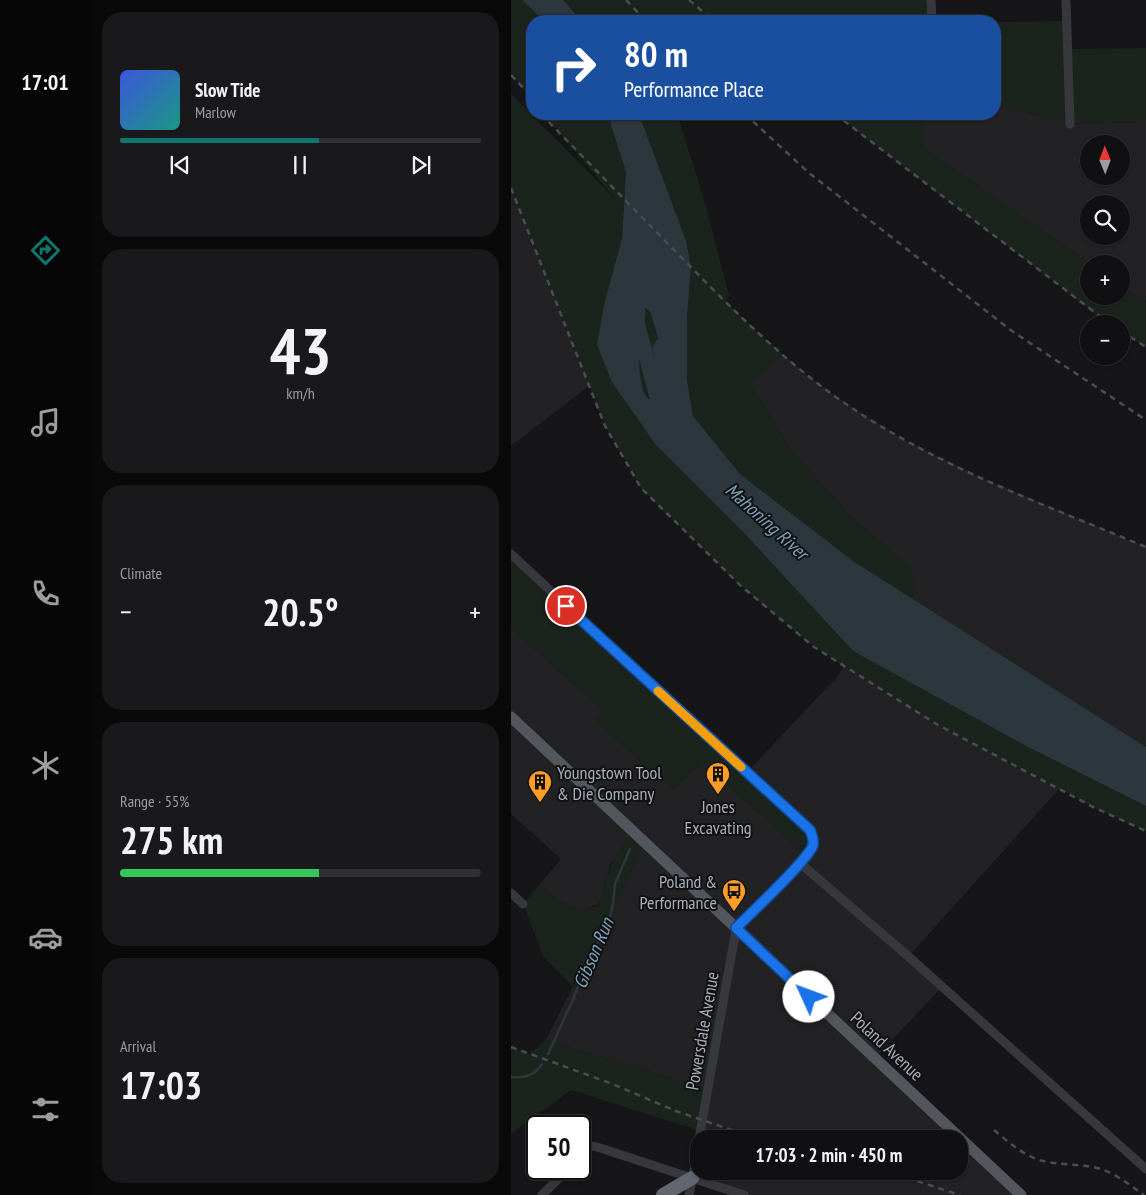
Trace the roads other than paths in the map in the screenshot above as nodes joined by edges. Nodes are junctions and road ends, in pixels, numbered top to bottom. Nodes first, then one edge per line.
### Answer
1 (931, 0) edge
2 (1066, 0) edge
3 (932, 15) edge
4 (1070, 124) dead end
5 (511, 554) edge
6 (511, 717) edge
7 (800, 863) junction
8 (511, 893) edge
9 (523, 904) dead end
10 (736, 928) junction
11 (701, 1130) edge
12 (591, 1147) edge
13 (1146, 1169) edge
14 (690, 1177) edge
15 (690, 1179) edge
16 (557, 1180) edge
17 (692, 1180) edge
18 (698, 1180) edge
19 (541, 1195) edge
20 (663, 1195) edge
21 (689, 1195) edge
22 (744, 1195) edge
23 (1021, 1195) edge

1 - 3 street
2 - 4 street
5 - 7 street
6 - 10 main road, Poland Avenue
7 - 10 street
7 - 13 street
8 - 9 street
10 - 11 street, Powersdale Avenue
10 - 23 main road, Poland Avenue
12 - 14 street
15 - 20 highway
16 - 19 street
17 - 21 street
18 - 22 street

